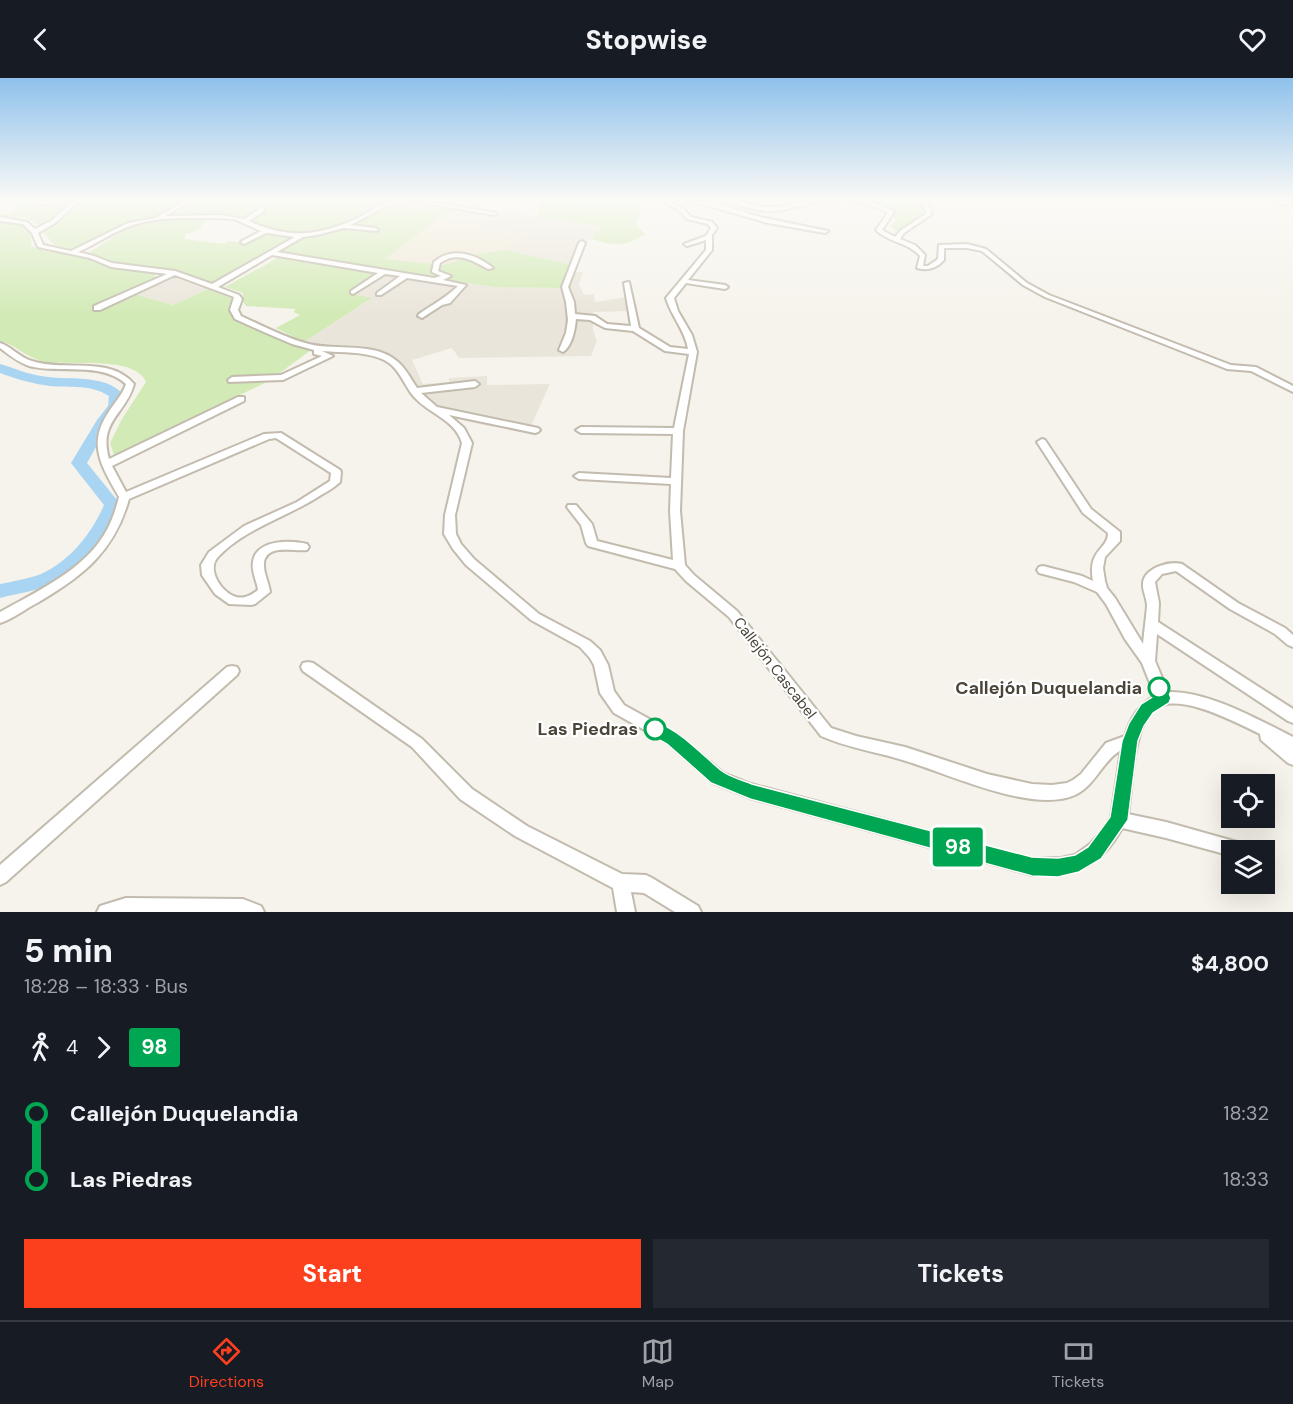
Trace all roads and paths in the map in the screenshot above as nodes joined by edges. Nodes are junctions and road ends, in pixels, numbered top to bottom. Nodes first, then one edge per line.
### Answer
1 (38, 240) edge
2 (98, 240) edge
3 (248, 240) edge
4 (294, 240) edge
5 (699, 240) edge
6 (708, 240) edge
7 (899, 240) edge
8 (244, 242) dead end
9 (582, 243) dead end
10 (687, 244) dead end
11 (72, 252) junction
12 (272, 253) junction
13 (490, 268) dead end
14 (175, 273) junction
15 (383, 273) junction
16 (405, 276) junction
17 (431, 280) junction
18 (684, 281) junction
19 (627, 283) dead end
20 (725, 287) dead end
21 (212, 288) junction
22 (353, 292) dead end
23 (378, 294) dead end
24 (97, 308) dead end
25 (422, 316) dead end
26 (572, 316) junction
27 (635, 329) junction
28 (0, 345) edge
29 (308, 346) junction
30 (563, 350) dead end
31 (693, 352) junction
32 (232, 380) dead end
33 (475, 384) dead end
34 (1293, 389) edge
35 (414, 391) junction
36 (241, 399) dead end
37 (432, 408) junction
38 (535, 430) dead end
39 (581, 430) dead end
40 (678, 431) junction
41 (1042, 442) dead end
42 (106, 464) junction
43 (579, 476) dead end
44 (675, 481) junction
45 (124, 497) junction
46 (572, 507) dead end
47 (303, 547) dead end
48 (679, 566) junction
49 (1043, 570) dead end
50 (1101, 589) junction
51 (0, 618) edge
52 (1152, 624) junction
53 (1293, 642) edge
54 (1148, 661) junction
55 (308, 667) dead end
56 (231, 671) dead end
57 (1163, 698) junction
58 (1293, 717) edge
59 (1249, 723) junction
60 (1130, 741) junction
61 (1293, 744) edge
62 (1293, 758) edge
63 (1119, 820) junction
64 (1221, 845) edge
65 (0, 876) edge
66 (621, 884) junction
67 (247, 911) edge
68 (106, 912) edge
69 (626, 912) edge
70 (692, 912) edge

1 - 11 street
2 - 11 street
3 - 8 street
4 - 12 street
5 - 10 street
6 - 18 street
7 - 34 street
9 - 26 street
11 - 14 street
12 - 15 street
12 - 21 street
13 - 17 street
14 - 21 street
14 - 24 street
15 - 16 street
15 - 22 street
16 - 17 street
16 - 23 street
17 - 25 street
18 - 20 street
18 - 31 street
19 - 27 street
21 - 29 street
26 - 27 street
26 - 30 street
27 - 31 street
28 - 42 street
29 - 32 street
29 - 35 street
31 - 40 street
33 - 35 street
35 - 37 street
36 - 42 street
37 - 38 street
37 - 63 street
39 - 40 street
40 - 44 street
41 - 50 street
42 - 45 street
43 - 44 street
44 - 48 street
45 - 47 street
45 - 51 street
46 - 48 street
48 - 60 street, Callejón Cascabel
49 - 50 street
50 - 54 street
52 - 53 street
52 - 54 street
52 - 58 street
54 - 57 street
55 - 66 street
56 - 65 street
57 - 59 street
57 - 60 street
59 - 61 street
59 - 62 street
60 - 63 street
63 - 64 street
66 - 69 street
66 - 70 street
67 - 68 street

